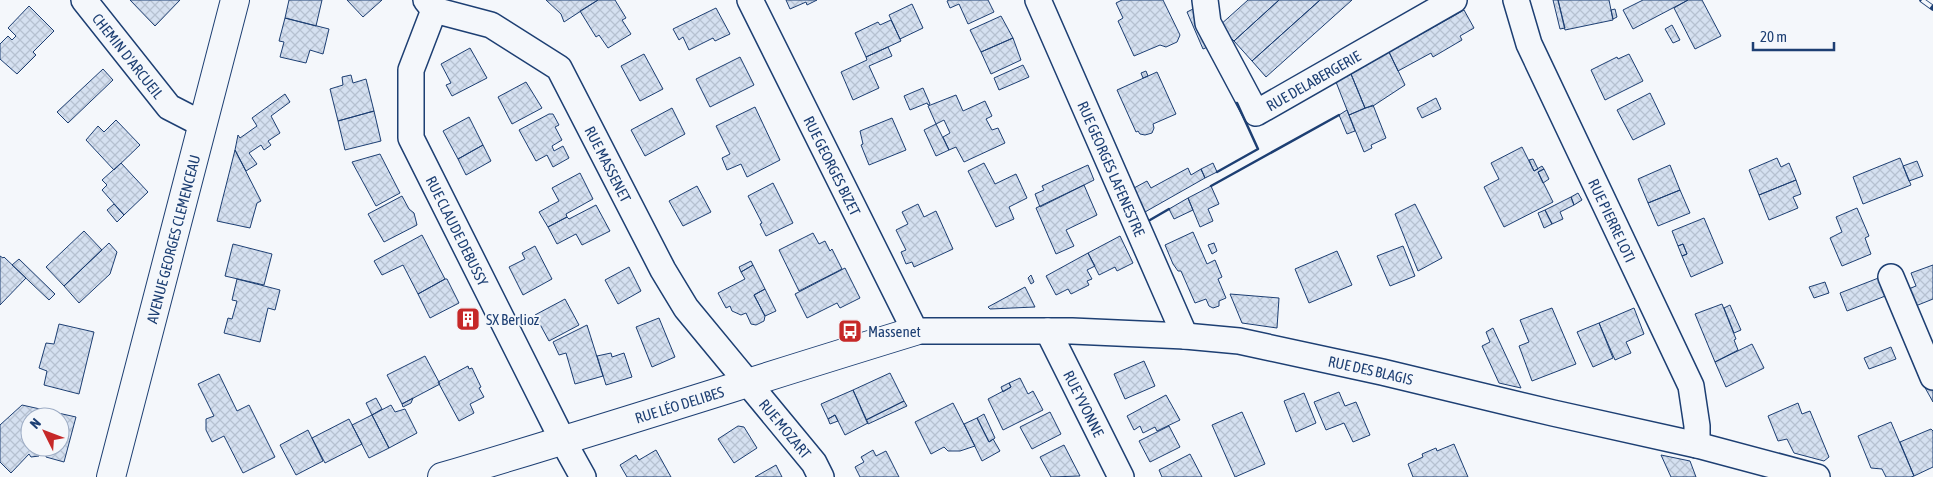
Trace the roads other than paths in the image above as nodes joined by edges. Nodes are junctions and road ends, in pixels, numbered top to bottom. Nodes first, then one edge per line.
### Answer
1 (84, 0) edge
2 (235, 0) edge
3 (750, 0) edge
4 (1038, 0) edge
5 (1205, 0) edge
6 (1454, 0) edge
7 (1516, 0) edge
8 (430, 5) edge
9 (202, 124) junction
10 (1891, 277) dead end
11 (915, 331) junction
12 (1048, 331) junction
13 (1185, 336) junction
14 (1933, 377) edge
15 (748, 382) junction
16 (563, 442) junction
17 (1697, 444) junction
18 (112, 477) edge
19 (442, 477) edge
20 (582, 477) edge
21 (821, 477) edge
22 (1121, 477) edge
23 (1817, 477) edge

1 - 9 street, CHEMIN D'ARCUEIL
2 - 9 street, AVENUE GEORGES CLEMENCEAU
3 - 11 street, RUE GEORGES BIZET
4 - 13 street, RUE GEORGES LAFENESTRE
5 - 6 street, RUE DELABERGERIE
7 - 17 street, RUE PIERRE LOTI
8 - 15 street, RUE MASSENET
8 - 16 street, RUE CLAUDE DEBUSSY
9 - 18 street, AVENUE GEORGES CLEMENCEAU
10 - 14 street
11 - 12 street, RUE DES BLAGIS
11 - 15 street, RUE LÉO DELIBES
12 - 13 street, RUE DES BLAGIS
12 - 22 street, RUE YVONNE
13 - 17 street, RUE DES BLAGIS
15 - 16 street, RUE LÉO DELIBES
15 - 21 street, RUE MOZART
16 - 19 street, RUE LÉO DELIBES
16 - 20 street, RUE CLAUDE DEBUSSY
17 - 23 street, RUE DES BLAGIS

